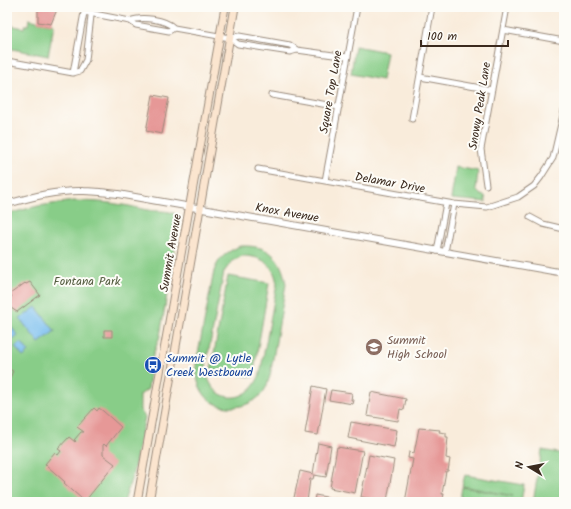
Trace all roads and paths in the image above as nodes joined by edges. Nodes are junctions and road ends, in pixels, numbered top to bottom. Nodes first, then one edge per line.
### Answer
1 (92, 7) edge
2 (225, 7) edge
3 (235, 7) edge
4 (357, 7) edge
5 (432, 7) edge
6 (507, 7) edge
7 (84, 10) edge
8 (91, 13) junction
9 (503, 30) junction
10 (220, 36) junction
11 (230, 38) junction
12 (564, 40) edge
13 (273, 42) junction
14 (272, 49) junction
15 (297, 50) junction
16 (348, 57) junction
17 (7, 61) edge
18 (73, 73) junction
19 (420, 77) junction
20 (492, 90) junction
21 (272, 95) dead end
22 (339, 106) junction
23 (564, 111) edge
24 (412, 119) dead end
25 (258, 169) dead end
26 (325, 181) junction
27 (486, 185) dead end
28 (446, 203) junction
29 (7, 204) edge
30 (454, 204) junction
31 (190, 207) junction
32 (200, 209) junction
33 (530, 217) dead end
34 (564, 229) edge
35 (437, 251) junction
36 (445, 252) junction
37 (564, 273) edge
38 (137, 502) edge
39 (149, 502) edge

1 - 8 street
2 - 10 main road, Summit Avenue
3 - 11 main road, Summit Avenue
4 - 16 street, Square Top Lane
5 - 19 street
6 - 9 street, Snowy Peak Lane
7 - 8 street
7 - 18 street
8 - 10 street
8 - 18 street
9 - 12 street
9 - 20 street, Snowy Peak Lane
10 - 11 street
10 - 31 main road, Summit Avenue
11 - 13 street
11 - 14 street
11 - 32 main road, Summit Avenue
13 - 14 street
13 - 15 street
14 - 15 street
15 - 16 street
16 - 22 street, Square Top Lane
17 - 18 street
19 - 20 street
19 - 24 street
20 - 27 street, Snowy Peak Lane
21 - 22 street
22 - 26 street, Square Top Lane
23 - 30 street, Delamar Drive
25 - 26 street, Delamar Drive
26 - 28 street, Delamar Drive
28 - 30 street, Delamar Drive
28 - 35 street
29 - 31 street, Knox Avenue
30 - 36 street
31 - 32 street, Knox Avenue
31 - 38 main road, Summit Avenue
32 - 35 street, Knox Avenue
32 - 39 main road, Summit Avenue
33 - 34 street
35 - 36 street, Knox Avenue
36 - 37 street, Knox Avenue

